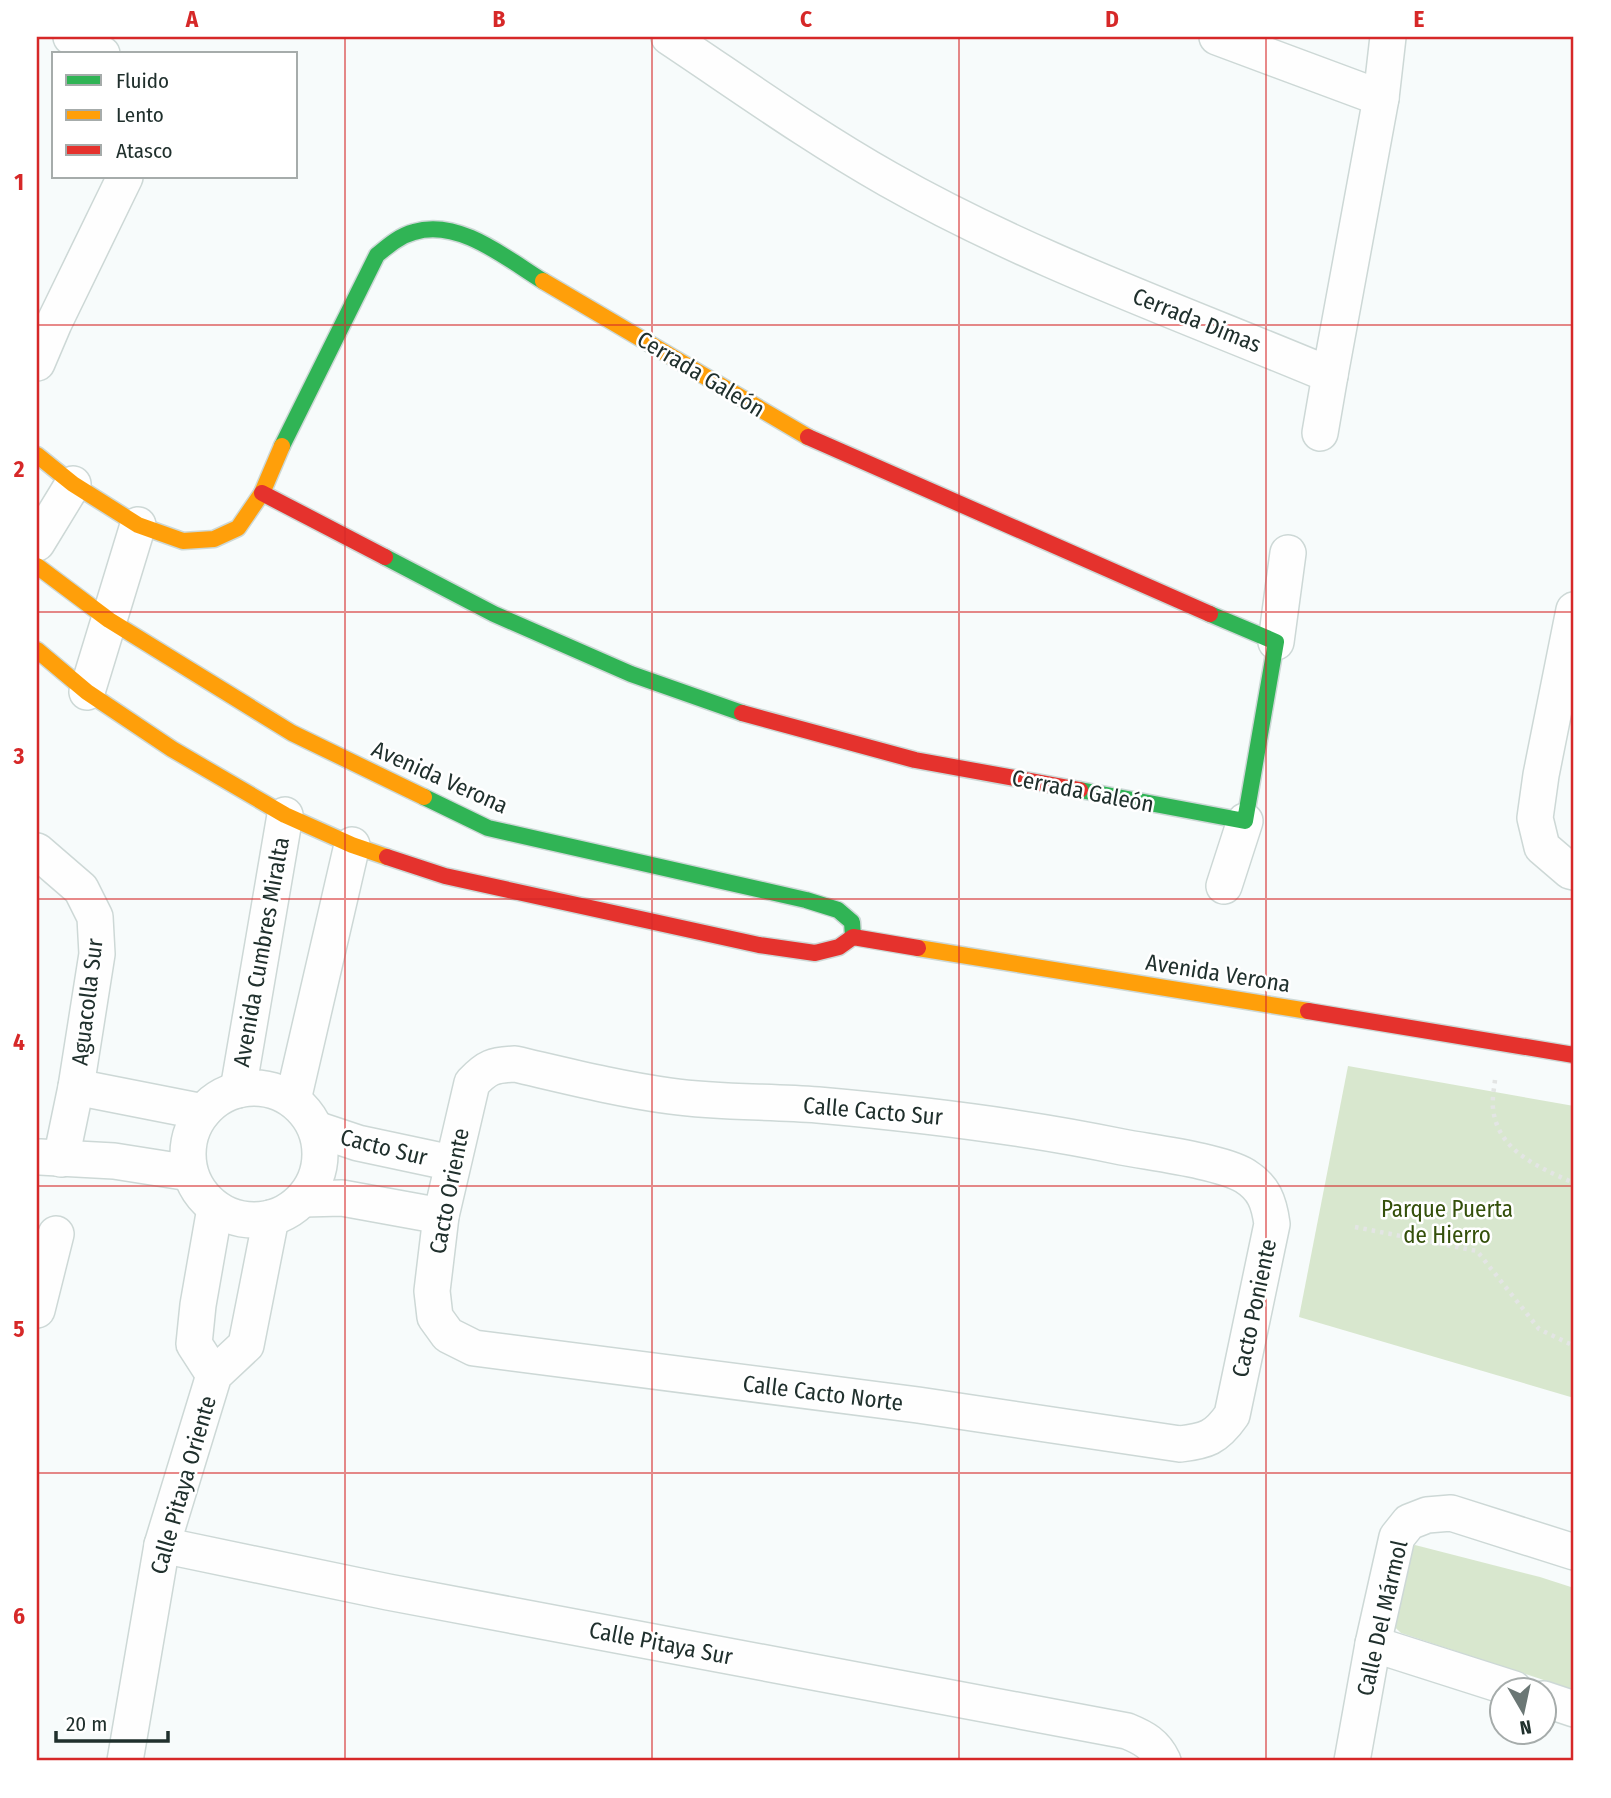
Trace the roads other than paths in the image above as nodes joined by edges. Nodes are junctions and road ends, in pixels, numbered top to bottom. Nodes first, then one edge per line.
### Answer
1 (71, 37) edge
2 (669, 37) edge
3 (1217, 37) edge
4 (1388, 37) edge
5 (98, 52) edge
6 (1381, 98) junction
7 (124, 178) edge
8 (45, 318) edge
9 (37, 363) edge
10 (1330, 374) junction
11 (1320, 433) dead end
12 (37, 455) edge
13 (74, 484) junction
14 (262, 493) junction
15 (138, 525) junction
16 (37, 544) edge
17 (1288, 553) dead end
18 (37, 566) edge
19 (1574, 610) edge
20 (109, 620) junction
21 (1276, 642) junction
22 (37, 650) edge
23 (86, 692) junction
24 (285, 815) junction
25 (1245, 821) junction
26 (352, 845) junction
27 (37, 851) edge
28 (1574, 872) edge
29 (1224, 886) dead end
30 (853, 937) junction
31 (1574, 1055) edge
32 (483, 1070) joint
33 (76, 1087) junction
34 (238, 1090) junction
35 (293, 1100) junction
36 (203, 1112) junction
37 (316, 1129) junction
38 (49, 1158) edge
39 (452, 1163) junction
40 (190, 1173) junction
41 (1258, 1185) joint
42 (304, 1199) junction
43 (215, 1208) junction
44 (441, 1216) junction
45 (271, 1218) junction
46 (56, 1234) dead end
47 (37, 1310) edge
48 (435, 1317) joint
49 (214, 1375) junction
50 (1220, 1431) joint
51 (162, 1545) junction
52 (1574, 1552) edge
53 (1373, 1644) junction
54 (1488, 1681) edge
55 (1160, 1754) edge
56 (125, 1761) edge
57 (1352, 1761) edge

1 - 5 street
2 - 10 street, Cerrada Dimas
3 - 6 street
4 - 6 street
6 - 10 street
7 - 8 street
8 - 9 street
10 - 11 street
12 - 13 street, Cerrada Galeón
13 - 15 street, Cerrada Galeón
13 - 16 street
14 - 15 street, Cerrada Galeón
14 - 21 street, Cerrada Galeón
14 - 25 street, Cerrada Galeón
15 - 20 street
17 - 21 street
18 - 20 street, Avenida Verona
19 - 28 street
20 - 23 street
20 - 30 street, Avenida Verona
21 - 25 street
22 - 23 street
23 - 24 street
24 - 26 street
24 - 34 street, Avenida Cumbres Miralta
25 - 29 street
26 - 30 street
26 - 35 street
27 - 33 street, Aguacolla Sur
30 - 31 street, Avenida Verona
32 - 39 street, Cacto Oriente
32 - 41 street, Calle Cacto Sur
33 - 36 street, Aguacolla Sur
33 - 38 street, Aguacolla Sur
34 - 35 street
34 - 36 street
35 - 37 street
36 - 40 street
37 - 39 street, Cacto Sur
37 - 42 street
38 - 40 street
39 - 44 street, Cacto Oriente
40 - 43 street
41 - 50 street, Cacto Poniente
42 - 44 street
42 - 45 street
43 - 45 street
43 - 49 street, Calle Pitaya Oriente
44 - 48 street, Cacto Oriente
45 - 49 street, Calle Pitaya Oriente
46 - 47 street
48 - 50 street, Calle Cacto Norte
49 - 51 street, Calle Pitaya Oriente
51 - 55 street, Calle Pitaya Sur
51 - 56 street, Calle Pitaya Oriente
52 - 53 street, Calle Del Mármol
53 - 54 street
53 - 57 street, Calle Del Mármol

